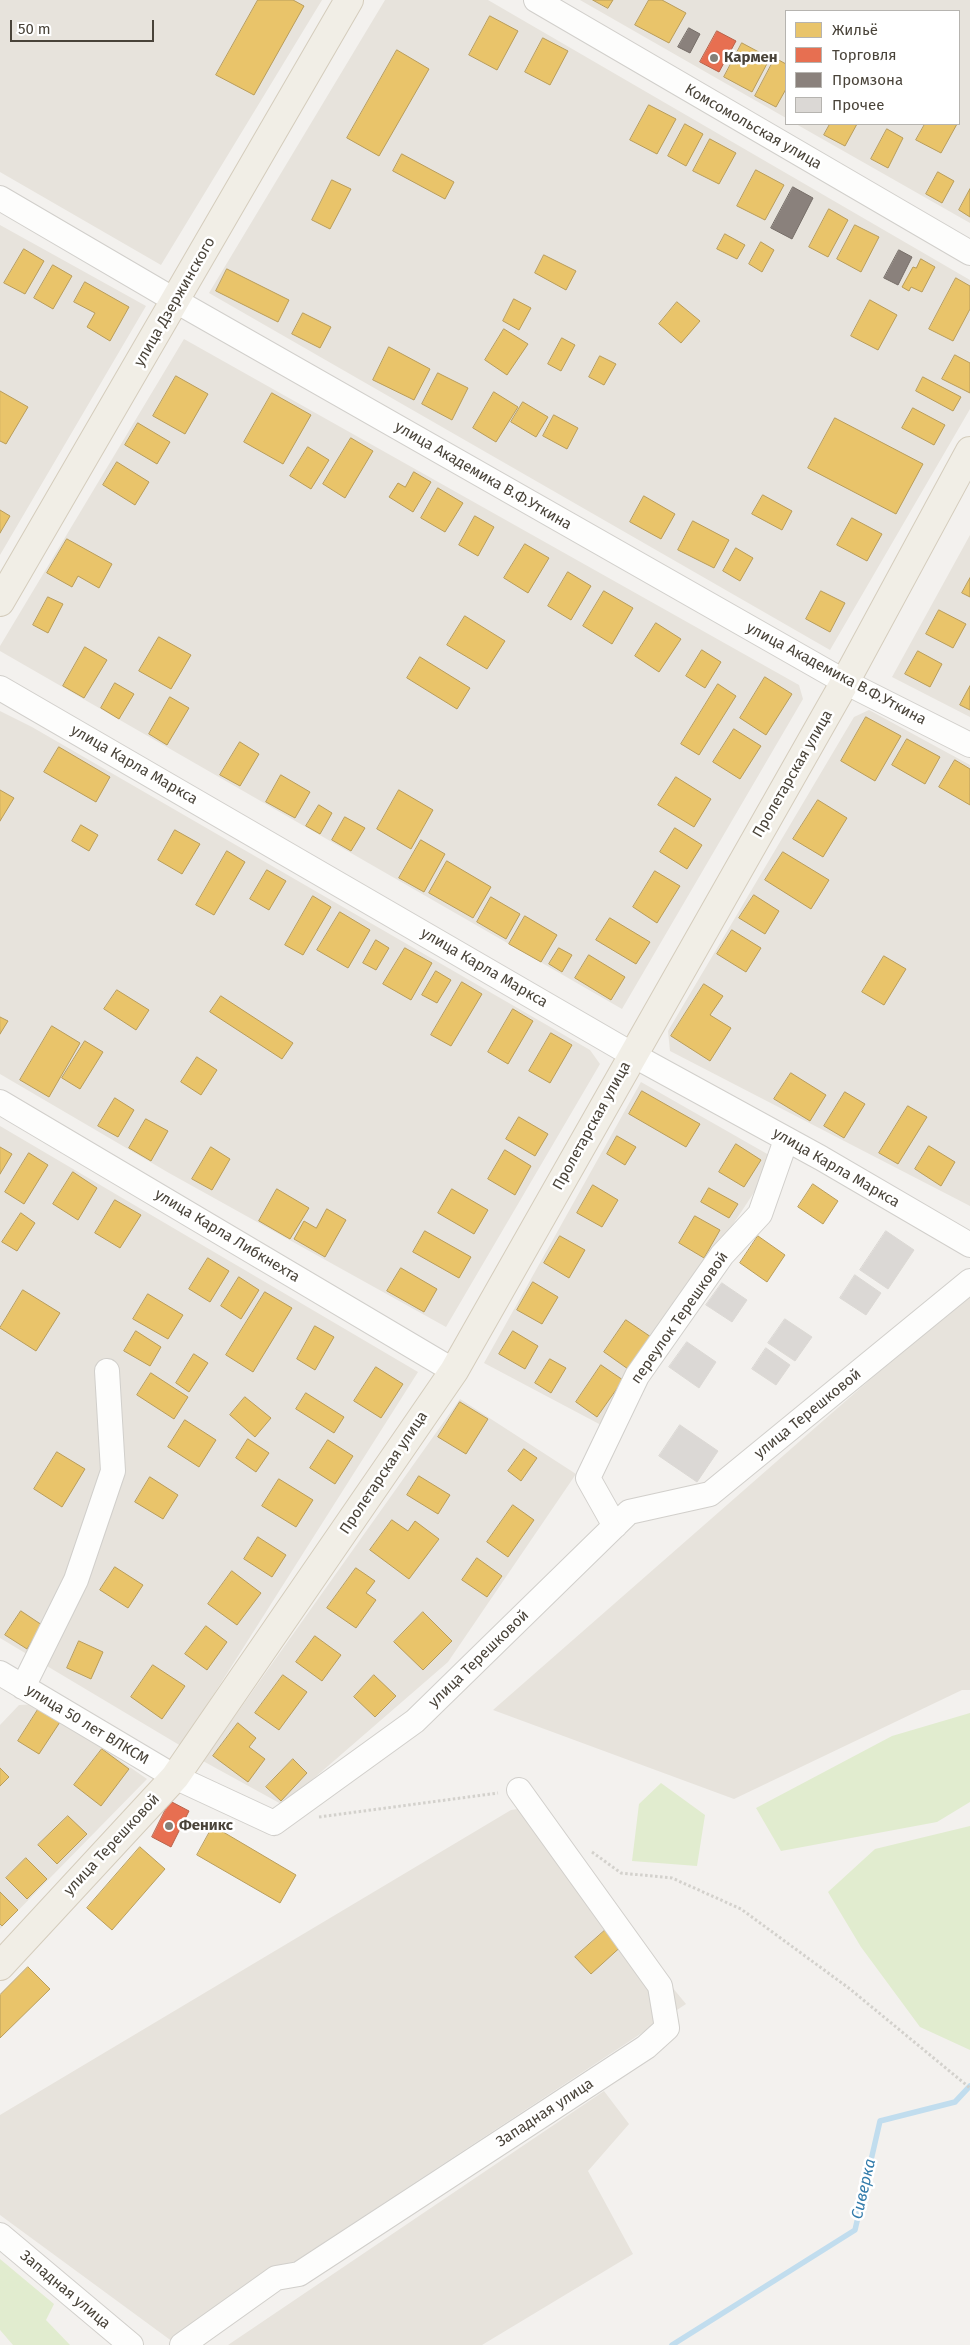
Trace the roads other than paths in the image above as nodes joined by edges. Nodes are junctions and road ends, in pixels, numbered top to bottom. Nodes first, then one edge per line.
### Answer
1 (349, 0) edge
2 (536, 0) edge
3 (0, 198) edge
4 (970, 253) edge
5 (176, 301) junction
6 (970, 450) edge
7 (0, 602) edge
8 (845, 682) junction
9 (0, 688) edge
10 (970, 745) edge
11 (633, 1055) junction
12 (0, 1102) edge
13 (786, 1140) junction
14 (970, 1245) edge
15 (970, 1281) edge
16 (108, 1371) dead end
17 (454, 1371) junction
18 (615, 1526) junction
19 (0, 1673) edge
20 (23, 1687) junction
21 (175, 1777) junction
22 (519, 1790) road end
23 (0, 1966) edge
24 (0, 2235) edge
25 (131, 2345) edge
26 (182, 2345) edge

1 - 5 main road, улица Дзержинского
2 - 4 street, Комсомольская улица
3 - 5 street, улица Академика В.Ф.Уткина
5 - 7 main road, улица Дзержинского
5 - 8 street, улица Академика В.Ф.Уткина
6 - 8 main road, Пролетарская улица
8 - 10 street, улица Академика В.Ф.Уткина
8 - 11 main road, Пролетарская улица
9 - 11 street, улица Карла Маркса
11 - 13 street, улица Карла Маркса
11 - 17 main road, Пролетарская улица
12 - 17 street, улица Карла Либкнехта
13 - 14 street, улица Карла Маркса
13 - 18 street, переулок Терешковой
15 - 18 street, улица Терешковой
16 - 20 street
17 - 21 main road, Пролетарская улица
18 - 21 street, улица Терешковой
19 - 20 street, улица 50 лет ВЛКСМ
20 - 21 street, улица 50 лет ВЛКСМ
21 - 23 main road, улица Терешковой
22 - 26 street, Западная улица
24 - 25 street, Западная улица

